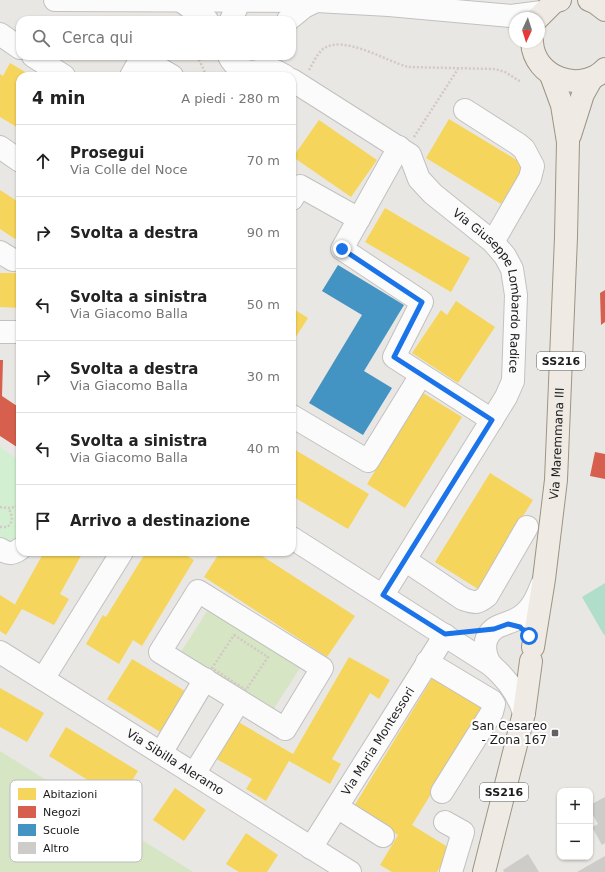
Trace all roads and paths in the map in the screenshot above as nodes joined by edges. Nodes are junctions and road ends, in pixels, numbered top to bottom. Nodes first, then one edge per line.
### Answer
1 (55, 0) edge
2 (180, 0) edge
3 (240, 0) edge
4 (268, 0) edge
5 (560, 0) edge
6 (589, 0) edge
7 (316, 1) edge
8 (605, 10) edge
9 (543, 12) edge
10 (471, 13) junction
11 (202, 16) edge
12 (233, 16) edge
13 (274, 16) edge
14 (293, 16) edge
15 (509, 16) edge
16 (509, 26) edge
17 (0, 34) edge
18 (16, 45) edge
19 (533, 48) edge
20 (39, 60) edge
21 (140, 60) edge
22 (144, 60) edge
23 (199, 60) edge
24 (230, 64) edge
25 (270, 64) edge
26 (458, 68) junction
27 (58, 72) edge
28 (133, 72) edge
29 (165, 72) edge
30 (204, 72) edge
31 (279, 72) edge
32 (599, 73) edge
33 (551, 74) junction
34 (296, 76) edge
35 (521, 82) dead end
36 (296, 83) edge
37 (465, 110) dead end
38 (568, 142) junction
39 (0, 147) edge
40 (402, 150) junction
41 (16, 158) edge
42 (296, 192) edge
43 (359, 219) junction
44 (492, 242) junction
45 (0, 332) edge
46 (16, 332) edge
47 (421, 374) junction
48 (296, 418) edge
49 (492, 420) junction
50 (0, 507) edge
51 (16, 507) edge
52 (9, 508) junction
53 (0, 527) edge
54 (527, 527) dead end
55 (296, 541) edge
56 (0, 549) edge
57 (16, 552) edge
58 (120, 556) edge
59 (405, 560) junction
60 (544, 579) junction
61 (383, 595) junction
62 (498, 627) junction
63 (445, 634) junction
64 (234, 635) joint
65 (0, 652) edge
66 (532, 654) junction
67 (427, 662) junction
68 (494, 667) junction
69 (43, 679) junction
70 (205, 679) junction
71 (239, 701) junction
72 (524, 713) junction
73 (161, 753) junction
74 (194, 774) junction
75 (442, 792) dead end
76 (337, 807) junction
77 (445, 822) dead end
78 (383, 836) dead end
79 (311, 848) junction
80 (350, 872) edge
81 (451, 872) edge
82 (484, 872) edge

1 - 2 street
2 - 3 street
2 - 11 street
3 - 4 street
3 - 12 street
4 - 7 street
4 - 13 street
5 - 9 main road
6 - 8 main road
7 - 10 street
7 - 14 street
10 - 15 street
10 - 16 street
17 - 18 street
19 - 33 main road, Via Maremmana III / SS216
20 - 27 street
21 - 28 street
22 - 29 street
23 - 30 path
24 - 25 street, Via Giuseppe Lombardo Radice
25 - 31 street, Via Giuseppe Lombardo Radice
26 - 34 path
26 - 35 path
26 - 40 path
32 - 33 main road, Via Maremmana III / SS216
32 - 38 main road, Via Maremmana III / SS216
33 - 38 main road, Via Maremmana III / SS216
36 - 40 street, Via Giuseppe Lombardo Radice
37 - 44 street
38 - 60 main road, Via Maremmana III / SS216
39 - 41 street
40 - 43 street
40 - 44 street, Via Giuseppe Lombardo Radice
42 - 43 street
43 - 47 street
44 - 49 street, Via Giuseppe Lombardo Radice
45 - 46 street
47 - 48 street
47 - 49 street
49 - 59 street, Via Giuseppe Lombardo Radice
50 - 52 path
51 - 52 path
52 - 53 path
54 - 59 street
55 - 61 street
56 - 57 street
58 - 69 street
59 - 61 street, Via Giuseppe Lombardo Radice
60 - 62 street
60 - 66 main road, Via Maremmana III / SS216
61 - 63 street
62 - 63 street
62 - 66 street
62 - 68 street
63 - 67 street, Via Maria Montessori
63 - 68 street
64 - 64 path
65 - 69 street, Via Sibilla Aleramo
66 - 68 street
66 - 72 main road, Via Maremmana III / SS216
67 - 75 street
67 - 76 street, Via Maria Montessori
68 - 72 street
69 - 73 street, Via Sibilla Aleramo
70 - 71 street
70 - 71 street
70 - 73 street
71 - 74 street
72 - 82 main road, Via Maremmana III / SS216
73 - 74 street, Via Sibilla Aleramo
74 - 79 street, Via Sibilla Aleramo
76 - 78 street
76 - 79 street, Via Maria Montessori
77 - 81 street
79 - 80 street, Via Sibilla Aleramo

